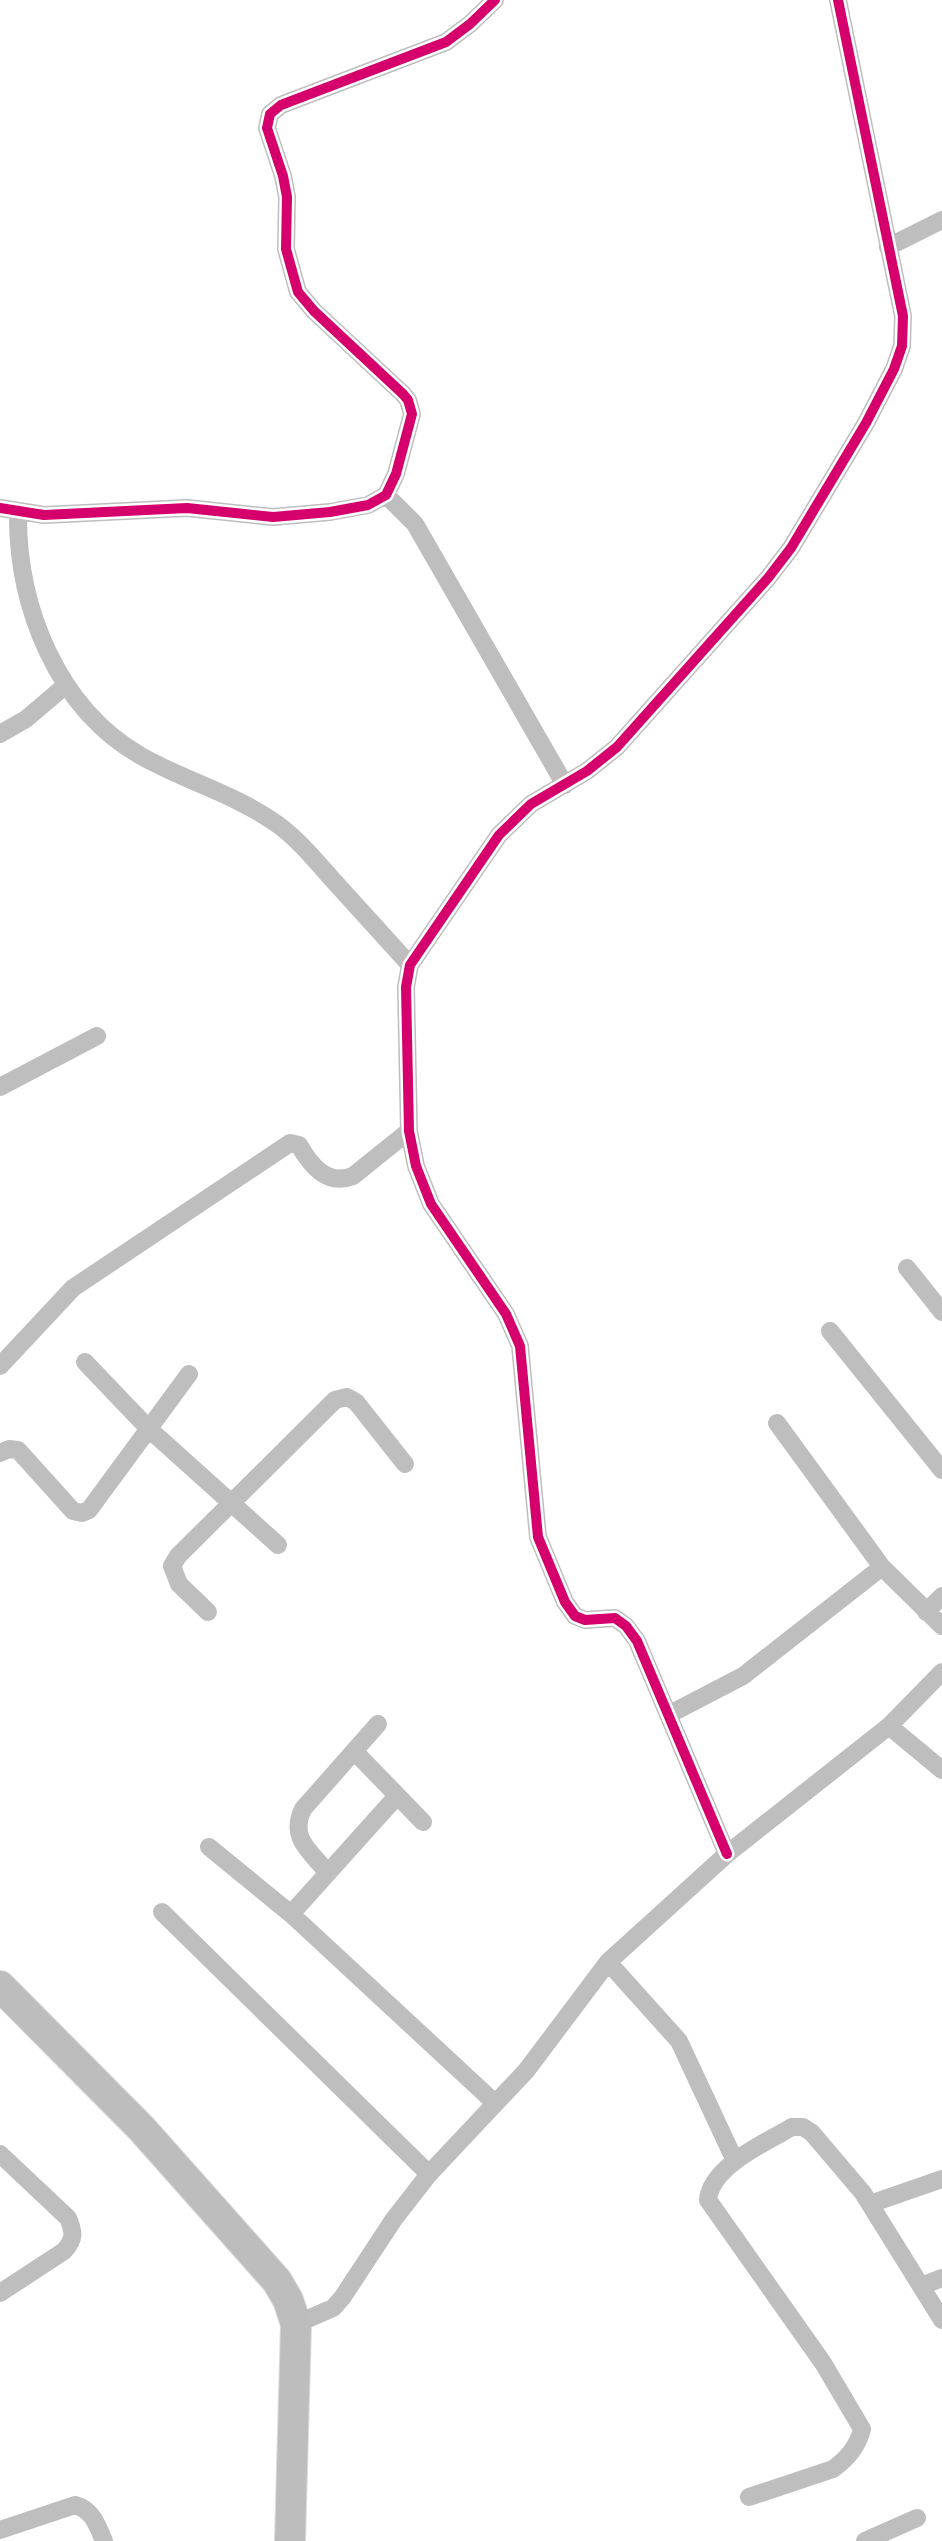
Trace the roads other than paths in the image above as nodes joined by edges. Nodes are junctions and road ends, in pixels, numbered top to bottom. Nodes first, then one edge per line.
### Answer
1 (495, 0) edge
2 (838, 0) edge
3 (942, 220) edge
4 (888, 247) junction
5 (386, 495) junction
6 (9, 511) edge
7 (66, 685) junction
8 (0, 734) edge
9 (565, 785) junction
10 (410, 965) junction
11 (97, 1036) dead end
12 (0, 1087) edge
13 (409, 1131) junction
14 (907, 1268) dead end
15 (942, 1312) edge
16 (830, 1331) dead end
17 (85, 1362) dead end
18 (0, 1366) edge
19 (189, 1374) dead end
20 (777, 1423) dead end
21 (149, 1429) junction
22 (0, 1453) edge
23 (405, 1464) dead end
24 (942, 1470) edge
25 (231, 1501) junction
26 (278, 1545) dead end
27 (882, 1567) junction
28 (942, 1596) edge
29 (208, 1612) dead end
30 (926, 1612) junction
31 (942, 1626) edge
32 (942, 1672) edge
33 (668, 1715) junction
34 (378, 1724) dead end
35 (889, 1726) junction
36 (355, 1752) junction
37 (942, 1770) edge
38 (397, 1796) junction
39 (423, 1822) dead end
40 (209, 1847) dead end
41 (727, 1854) junction
42 (328, 1873) junction
43 (162, 1912) dead end
44 (291, 1914) junction
45 (608, 1962) junction
46 (1, 1989) edge
47 (495, 2103) junction
48 (0, 2154) edge
49 (735, 2161) junction
50 (429, 2174) junction
51 (942, 2179) edge
52 (870, 2204) junction
53 (942, 2278) edge
54 (921, 2286) junction
55 (0, 2293) edge
56 (942, 2320) edge
57 (296, 2324) junction
58 (749, 2497) dead end
59 (917, 2518) dead end
60 (0, 2530) edge
61 (104, 2541) edge
62 (290, 2541) edge
63 (865, 2541) edge

1 - 5 street
2 - 4 street
3 - 4 street
4 - 9 street
5 - 6 street
5 - 9 street
6 - 7 street
7 - 8 street
7 - 10 street
9 - 10 street
10 - 13 street
11 - 12 street
13 - 18 street
13 - 33 street
14 - 15 street
16 - 24 street
17 - 21 street
19 - 21 street
20 - 27 street
21 - 22 street
21 - 25 street
23 - 25 street
25 - 26 street
25 - 29 street
27 - 30 street
27 - 33 street
28 - 30 street
30 - 31 street
32 - 35 street
33 - 41 street
34 - 36 street
35 - 37 street
35 - 41 street
36 - 38 street
36 - 42 street
38 - 39 street
38 - 42 street
40 - 44 street
41 - 45 street
42 - 44 street
43 - 50 street
44 - 47 street
45 - 47 street
45 - 49 street
46 - 57 main road
47 - 50 street
48 - 55 street
49 - 52 street
49 - 58 street
50 - 57 street
51 - 52 street
52 - 54 street
53 - 54 street
54 - 56 street
57 - 62 main road
59 - 63 street
60 - 61 street

